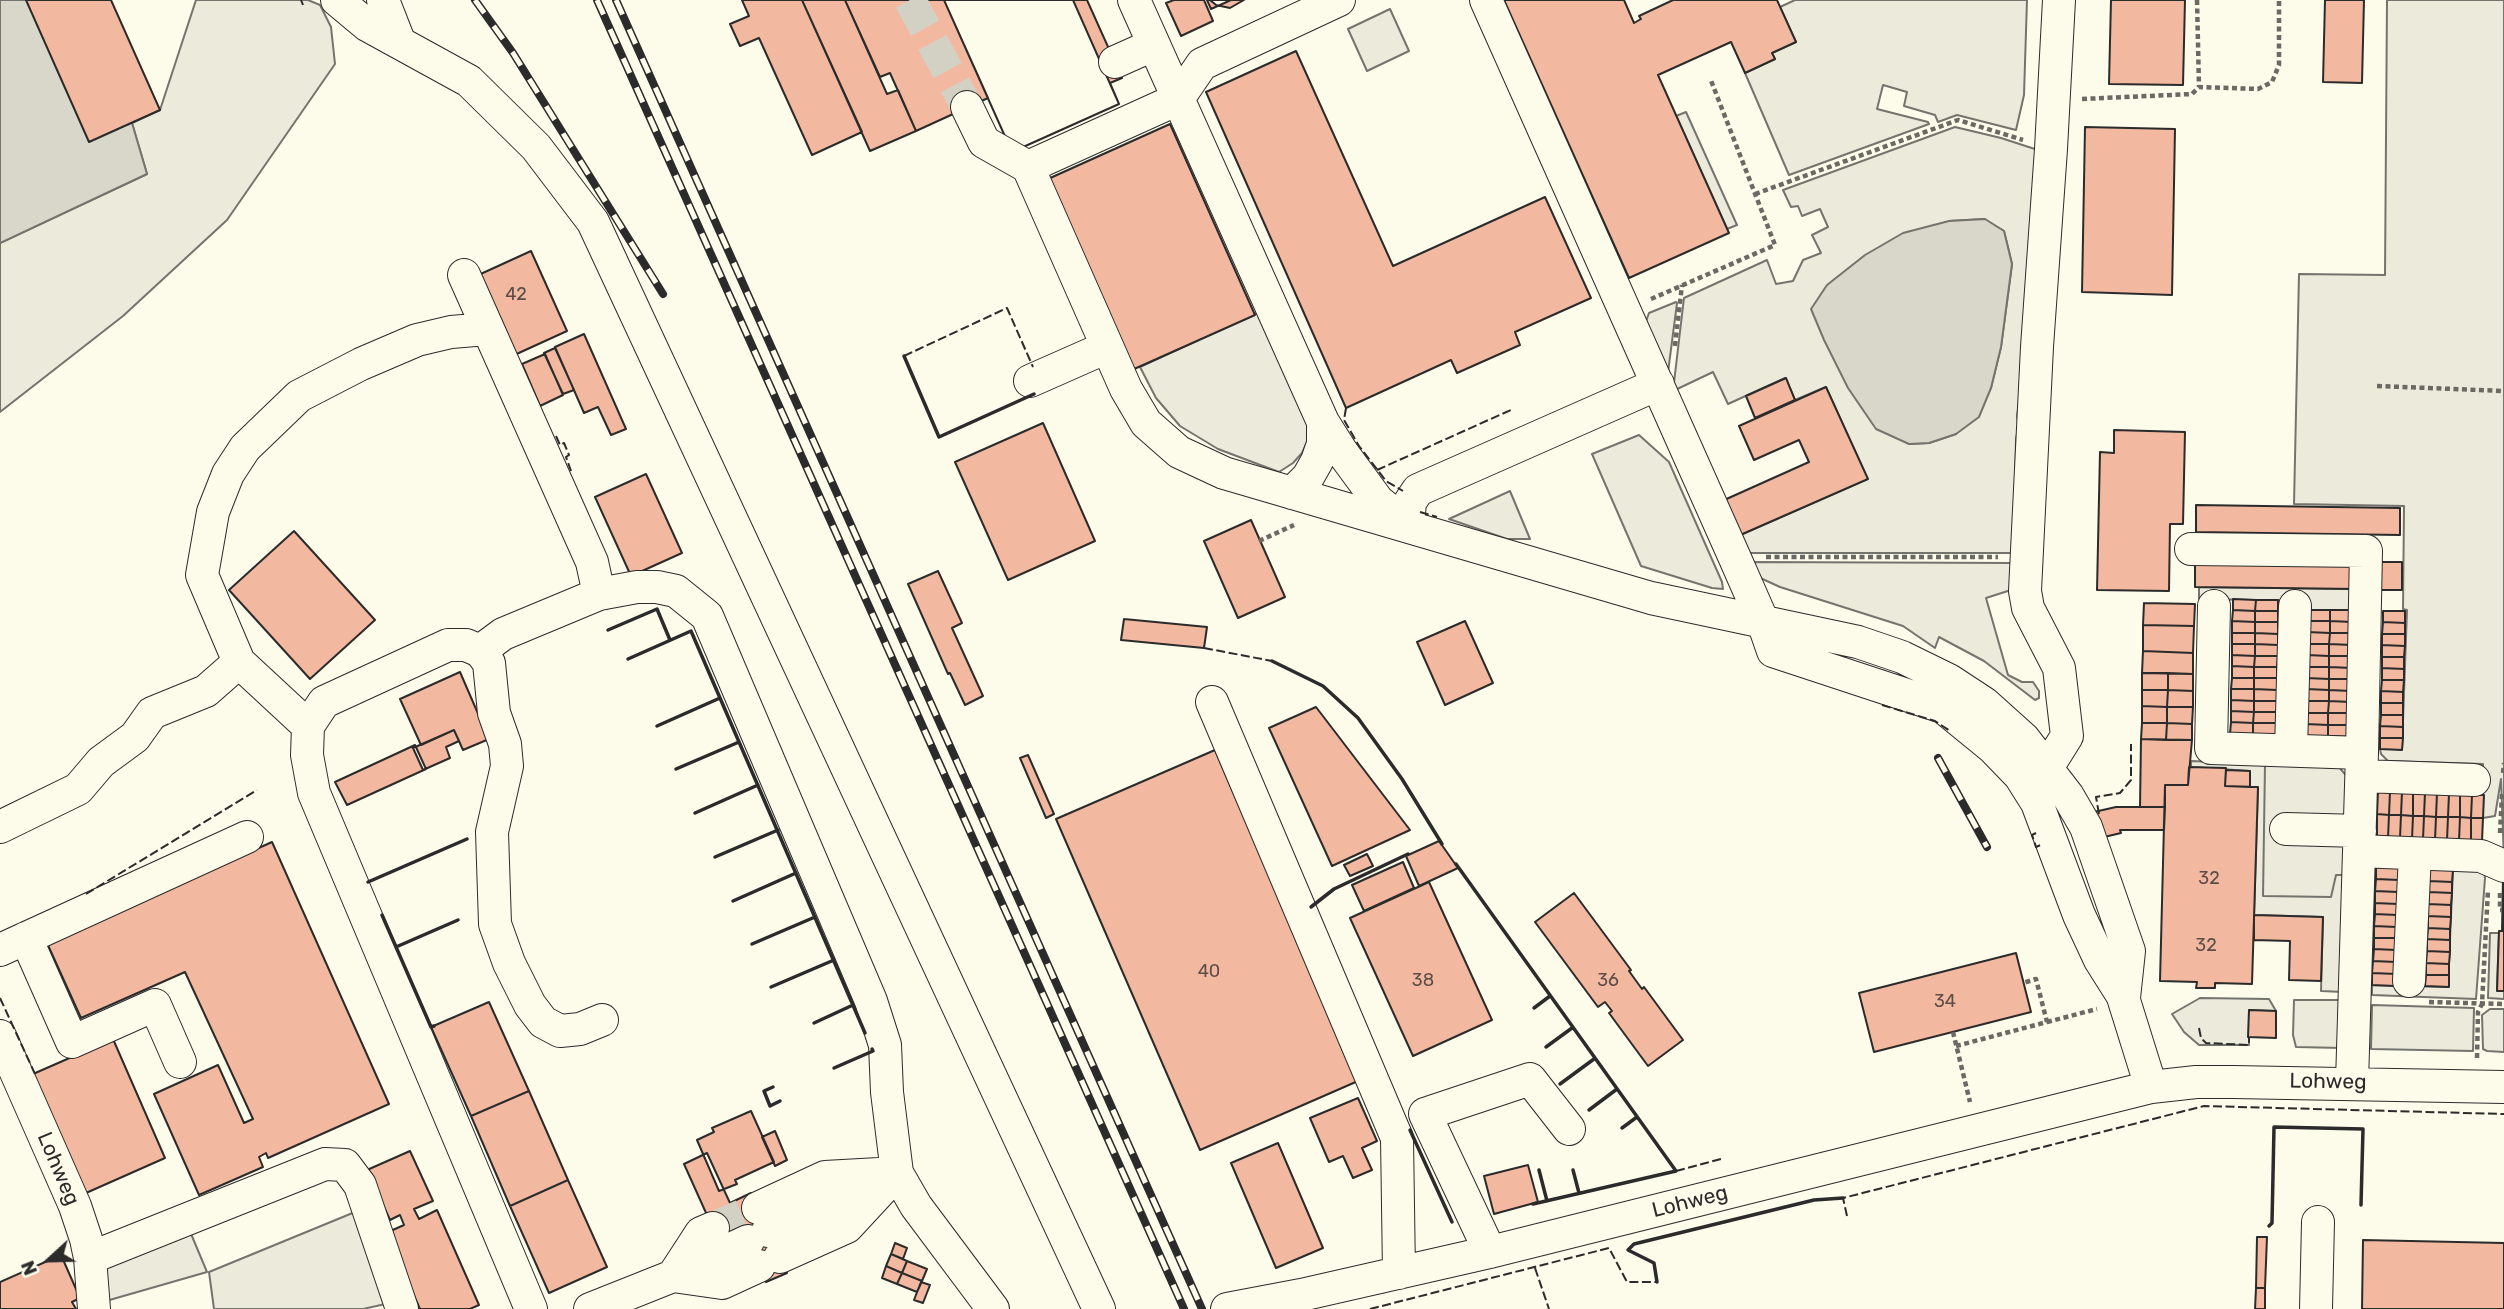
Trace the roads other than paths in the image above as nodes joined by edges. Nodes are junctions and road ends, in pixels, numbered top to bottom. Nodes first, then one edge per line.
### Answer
1 (337, 0) edge
2 (383, 0) edge
3 (1134, 0) edge
4 (1339, 0) edge
5 (1486, 0) edge
6 (2059, 0) edge
7 (399, 41) junction
8 (1153, 45) junction
9 (1115, 62) dead end
10 (1178, 99) junction
11 (967, 107) tunnel mouth
12 (1028, 167) junction
13 (464, 275) dead end
14 (487, 329) junction
15 (1107, 347) junction
16 (1030, 381) dead end
17 (1658, 384) junction
18 (1323, 422) junction
19 (1292, 493) junction
20 (1408, 526) junction
21 (2191, 549) dead end
22 (598, 594) junction
23 (2214, 606) dead end
24 (2295, 606) dead end
25 (1763, 622) junction
26 (480, 651) junction
27 (239, 662) junction
28 (1212, 702) dead end
29 (308, 726) junction
30 (2291, 750) junction
31 (2362, 764) junction
32 (2036, 776) junction
33 (2493, 781) edge
34 (0, 827) edge
35 (2286, 829) dead end
36 (247, 837) dead end
37 (2360, 841) junction
38 (2415, 854) junction
39 (2497, 864) edge
40 (13, 944) edge
41 (2409, 981) dead end
42 (2125, 1000) junction
43 (602, 1020) dead end
44 (0, 1036) edge
45 (180, 1062) dead end
46 (2352, 1082) junction
47 (2151, 1087) junction
48 (2504, 1087) edge
49 (1569, 1129) dead end
50 (897, 1172) junction
51 (2318, 1222) dead end
52 (713, 1228) tunnel mouth
53 (762, 1241) junction
54 (1490, 1252) junction
55 (90, 1258) junction
56 (1399, 1273) junction
57 (673, 1276) junction
58 (1302, 1302) edge
59 (94, 1309) edge
60 (402, 1309) edge
61 (531, 1309) edge
62 (590, 1309) edge
63 (993, 1309) edge
64 (1099, 1309) edge
65 (1227, 1309) edge
66 (2316, 1309) edge

1 - 7 street
2 - 7 street
3 - 8 street
4 - 10 street
5 - 17 street
6 - 32 street
7 - 64 street
8 - 9 street
8 - 10 street
10 - 12 street
10 - 18 street
11 - 12 street
12 - 15 street
13 - 14 street
14 - 22 street
14 - 27 street
15 - 16 street
15 - 19 street
17 - 20 street
17 - 25 street
18 - 19 street
18 - 20 street
19 - 20 street
20 - 25 street
21 - 31 street
22 - 26 street
22 - 50 street
23 - 30 street
24 - 30 street
25 - 32 street
26 - 29 street
26 - 43 street
27 - 29 street
27 - 34 street
28 - 56 street
29 - 61 street
30 - 31 street
31 - 33 street
31 - 37 street
32 - 42 street
32 - 42 street
35 - 37 street
36 - 40 street
37 - 38 street
37 - 46 street
38 - 39 street
38 - 41 street
40 - 45 street
42 - 47 street
44 - 55 street, Lohweg
46 - 47 street, Lohweg
46 - 48 street, Lohweg
47 - 54 street, Lohweg
49 - 54 street
50 - 53 street
50 - 53 street
50 - 63 street
51 - 66 street
52 - 57 street
53 - 57 street
54 - 56 street, Lohweg
55 - 59 street, Lohweg
55 - 60 street
56 - 58 street, Lohweg
57 - 62 street
58 - 65 street, Lohweg

